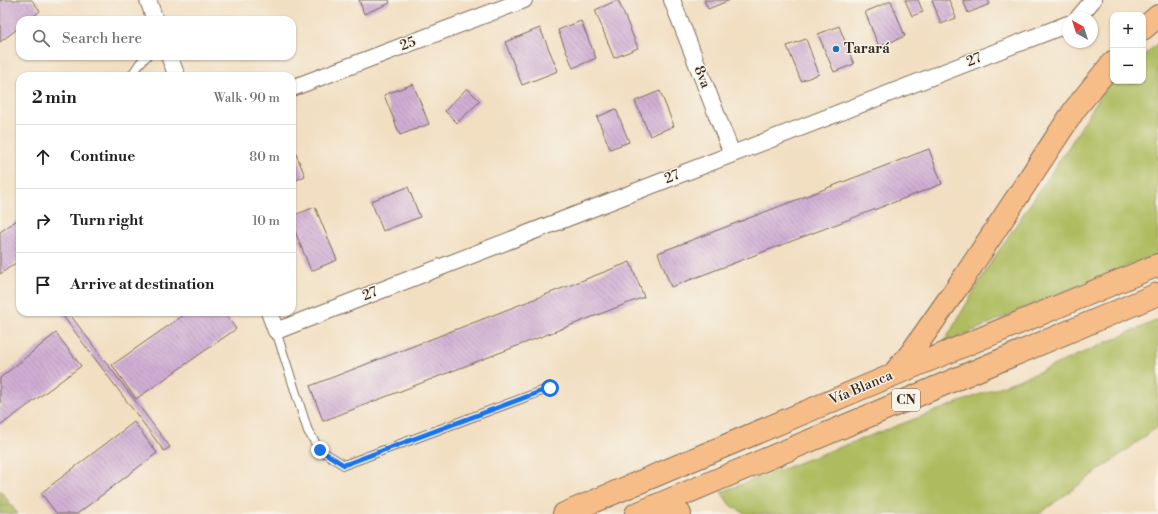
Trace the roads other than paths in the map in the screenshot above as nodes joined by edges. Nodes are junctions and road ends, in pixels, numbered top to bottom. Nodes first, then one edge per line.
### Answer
1 (148, 0) edge
2 (524, 0) edge
3 (672, 0) edge
4 (1093, 0) edge
5 (1083, 12) edge
6 (154, 16) edge
7 (1158, 16) edge
8 (1062, 26) edge
9 (1146, 26) edge
10 (1158, 28) edge
11 (1146, 32) edge
12 (143, 60) edge
13 (171, 60) edge
14 (1110, 66) edge
15 (134, 72) edge
16 (175, 72) edge
17 (296, 86) edge
18 (732, 154) junction
19 (1158, 265) edge
20 (1158, 294) edge
21 (270, 316) edge
22 (276, 331) junction
23 (893, 375) junction
24 (550, 388) dead end
25 (616, 492) junction
26 (645, 510) edge
27 (564, 514) edge
28 (624, 514) edge
29 (680, 514) edge

1 - 6 street
2 - 17 street, 25
3 - 18 street, 8va
4 - 5 street
7 - 9 highway
8 - 18 street, 27
10 - 11 highway
12 - 15 lane
13 - 16 street
14 - 23 highway
18 - 22 street, 27
19 - 23 highway, Vía Blanca / CN
20 - 26 highway, Vía Blanca / CN
21 - 22 street
22 - 24 lane
23 - 25 highway, Vía Blanca / CN
25 - 27 highway, Vía Blanca / CN
25 - 28 highway
26 - 29 highway

